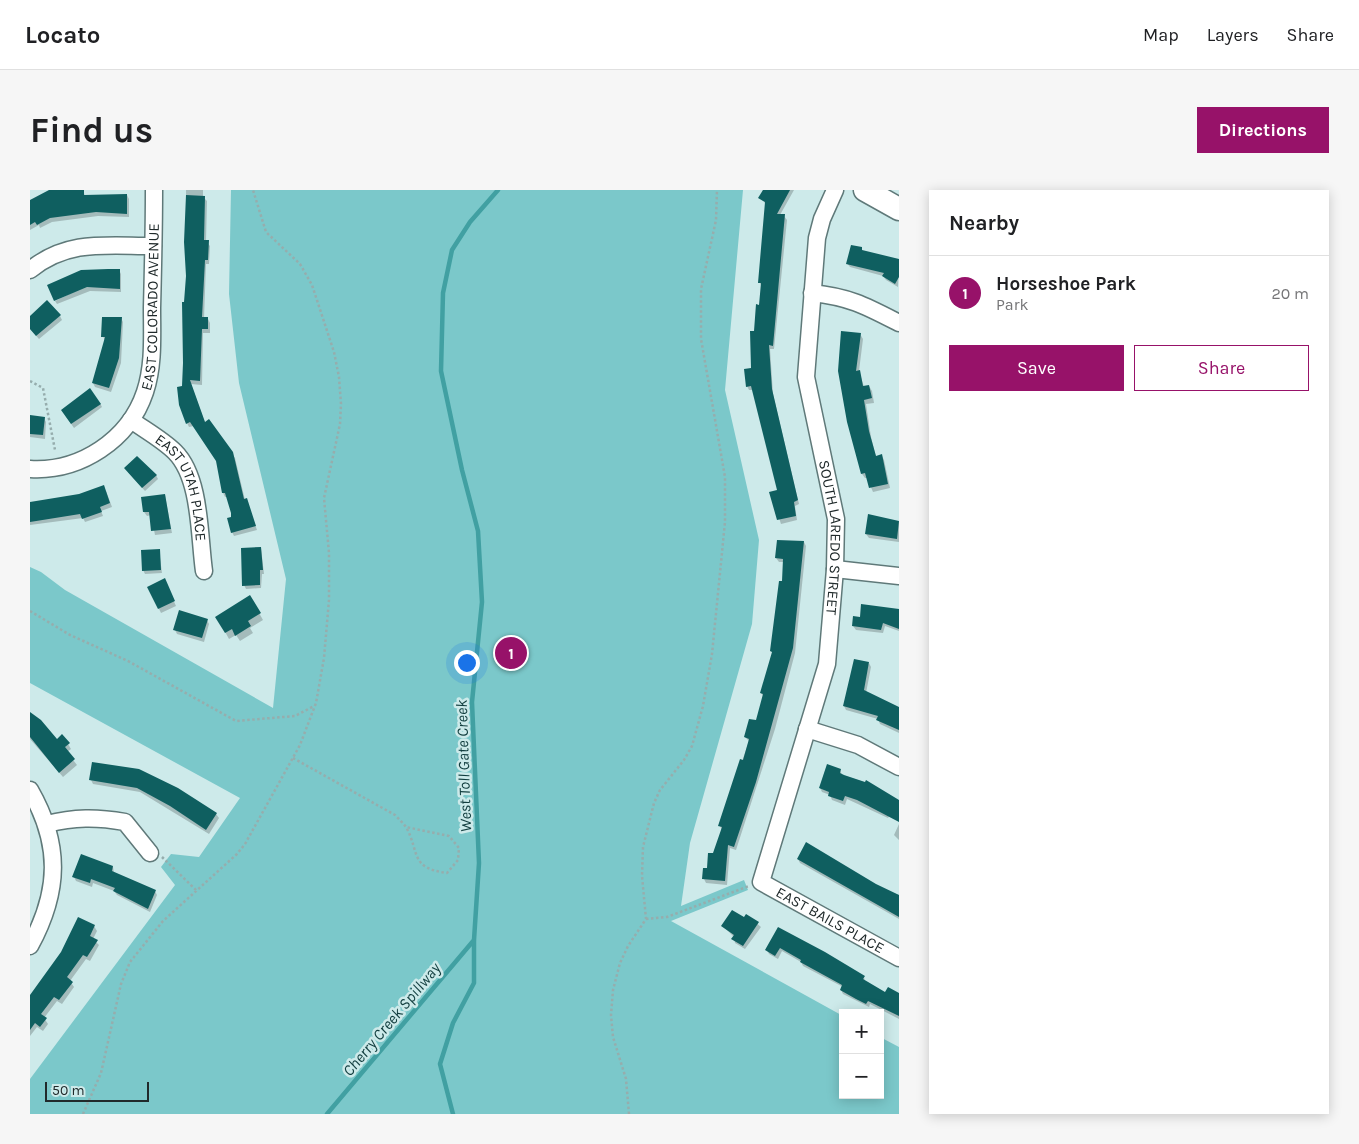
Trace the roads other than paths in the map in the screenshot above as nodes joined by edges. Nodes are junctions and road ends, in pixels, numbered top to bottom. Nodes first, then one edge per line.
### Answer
1 (154, 190) edge
2 (835, 190) edge
3 (865, 190) edge
4 (899, 210) edge
5 (153, 246) junction
6 (30, 270) edge
7 (812, 293) junction
8 (899, 323) edge
9 (131, 420) junction
10 (30, 469) edge
11 (835, 569) junction
12 (204, 571) dead end
13 (899, 576) edge
14 (807, 729) junction
15 (899, 767) edge
16 (30, 790) edge
17 (47, 824) junction
18 (150, 853) road end
19 (761, 882) joint
20 (30, 946) edge
21 (899, 958) edge

1 - 5 street, EAST COLORADO AVENUE
2 - 7 street, SOUTH LAREDO STREET
3 - 4 street
5 - 6 street
5 - 9 street, EAST COLORADO AVENUE
7 - 8 street
7 - 11 street, SOUTH LAREDO STREET
9 - 10 street, EAST COLORADO AVENUE
9 - 12 street, EAST UTAH PLACE
11 - 13 street
11 - 14 street, SOUTH LAREDO STREET
14 - 15 street
14 - 19 street, SOUTH LAREDO STREET
16 - 17 street
17 - 18 street
17 - 20 street
19 - 21 street, EAST BAILS PLACE

